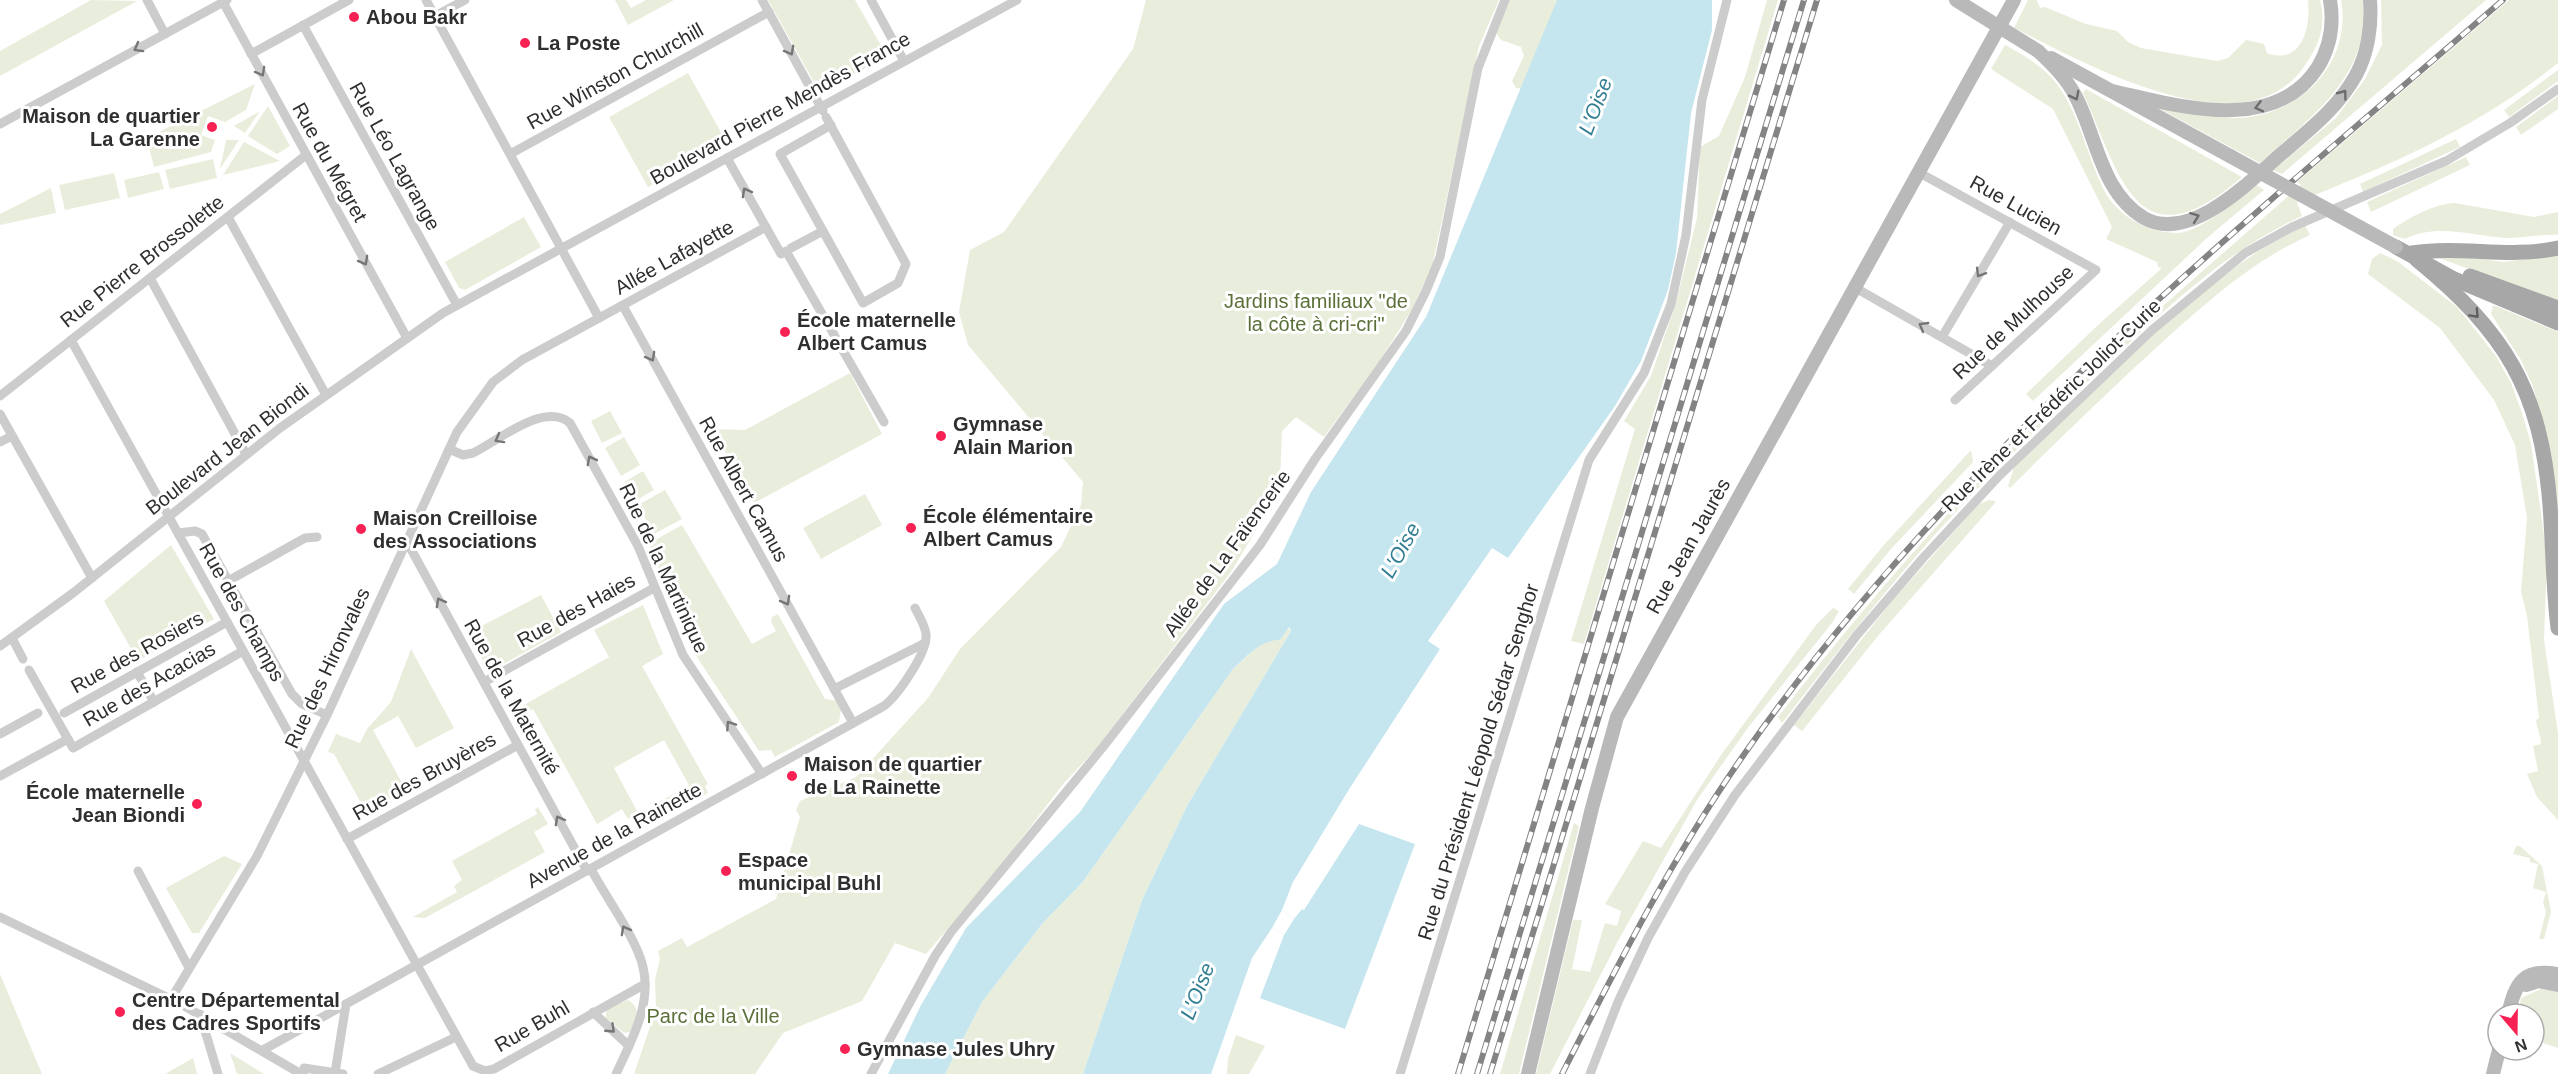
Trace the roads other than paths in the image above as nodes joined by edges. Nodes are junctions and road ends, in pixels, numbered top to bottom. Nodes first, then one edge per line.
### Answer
1 (147, 0) edge
2 (349, 0) edge
3 (426, 0) edge
4 (465, 0) edge
5 (762, 0) edge
6 (871, 0) edge
7 (1017, 0) edge
8 (1505, 0) edge
9 (1727, 0) edge
10 (1956, 0) edge
11 (2014, 0) edge
12 (2330, 0) edge
13 (2370, 0) edge
14 (225, 1) edge
15 (769, 12) junction
16 (435, 16) junction
17 (303, 25) junction
18 (165, 34) junction
19 (2038, 51) junction
20 (251, 54) junction
21 (904, 61) junction
22 (2558, 89) edge
23 (2112, 91) junction
24 (825, 115) junction
25 (0, 124) edge
26 (510, 154) junction
27 (306, 155) junction
28 (727, 158) junction
29 (1918, 172) junction
30 (228, 217) junction
31 (2010, 222) junction
32 (766, 226) junction
33 (823, 231) junction
34 (2396, 247) joint
35 (561, 248) junction
36 (792, 248) dead end
37 (2558, 248) edge
38 (2414, 257) junction
39 (2096, 270) joint
40 (150, 278) junction
41 (1854, 287) junction
42 (483, 291) joint
43 (457, 305) junction
44 (623, 306) junction
45 (2558, 308) edge
46 (599, 318) junction
47 (2558, 323) edge
48 (1942, 337) junction
49 (406, 338) junction
50 (71, 340) junction
51 (522, 360) joint
52 (1992, 366) junction
53 (326, 395) junction
54 (0, 396) edge
55 (1955, 400) dead end
56 (0, 414) edge
57 (884, 422) dead end
58 (12, 436) junction
59 (0, 442) edge
60 (449, 449) junction
61 (246, 454) junction
62 (168, 516) junction
63 (178, 533) junction
64 (317, 537) dead end
65 (406, 540) junction
66 (92, 578) junction
67 (228, 581) junction
68 (654, 588) junction
69 (2558, 602) edge
70 (915, 608) dead end
71 (227, 622) junction
72 (2558, 623) edge
73 (2558, 628) edge
74 (12, 638) junction
75 (925, 643) junction
76 (0, 646) edge
77 (243, 651) junction
78 (23, 659) dead end
79 (29, 670) dead end
80 (137, 672) junction
81 (484, 682) junction
82 (834, 689) junction
83 (154, 702) junction
84 (38, 713) dead end
85 (64, 713) dead end
86 (327, 715) junction
87 (853, 723) junction
88 (0, 734) edge
89 (68, 739) junction
90 (518, 745) junction
91 (304, 762) junction
92 (762, 774) junction
93 (0, 776) edge
94 (347, 839) junction
95 (589, 870) junction
96 (138, 871) dead end
97 (0, 917) edge
98 (417, 965) junction
99 (189, 968) junction
100 (2558, 974) edge
101 (645, 984) junction
102 (2558, 985) edge
103 (171, 999) junction
104 (2511, 1002) edge
105 (2513, 1002) edge
106 (346, 1004) junction
107 (593, 1012) junction
108 (200, 1014) junction
109 (456, 1037) junction
110 (629, 1046) junction
111 (263, 1050) junction
112 (339, 1073) edge
113 (218, 1074) edge
114 (302, 1074) edge
115 (378, 1074) edge
116 (616, 1074) edge
117 (871, 1074) edge
118 (1400, 1074) edge
119 (1528, 1074) edge
120 (1590, 1074) edge

1 - 18 street
2 - 17 street
3 - 16 street
4 - 16 street
5 - 15 street
6 - 21 street
7 - 21 street, Boulevard Pierre Mendès France
8 - 117 street, Allée de La Faïencerie
9 - 118 street, Rue du Président Léopold Sédar Senghor
10 - 19 main road, bridge
11 - 29 main road, Rue Jean Jaurès
12 -> 23 main road
19 -> 13 main road
14 - 18 street
14 - 20 street, Rue du Mégret
15 -> 24 street
15 - 26 street, Rue Winston Churchill
16 - 26 street
17 - 20 street
17 - 43 street, Rue Léo Lagrange
18 -> 25 street
19 - 23 main road
20 -> 27 street, Rue du Mégret
21 - 24 street, Boulevard Pierre Mendès France
22 - 120 street, Rue Irène et Frédéric Joliot-Curie
23 - 34 main road, bridge
24 - 28 street, Boulevard Pierre Mendès France
24 - 33 street
24 - 33 street
26 - 35 street
27 - 30 street, Rue Pierre Brossolette
27 -> 49 street, Rue du Mégret
32 -> 28 street
28 - 35 street, Boulevard Pierre Mendès France
29 - 31 street, Rue Lucien
29 - 41 main road, Rue Jean Jaurès
30 - 40 street, Rue Pierre Brossolette
30 - 53 street
31 - 39 street, Rue Lucien
31 -> 48 street
32 - 44 street, Allée Lafayette
32 - 57 street
33 - 36 street
34 - 38 main road
35 - 42 street, Boulevard Pierre Mendès France
35 - 46 street
37 - 38 main road
38 - 45 main road
38 - 47 main road
38 -> 73 main road
39 - 52 street, Rue de Mulhouse
40 - 50 street, Rue Pierre Brossolette
40 - 61 street
48 -> 41 street
41 - 119 main road, Rue Jean Jaurès
42 - 43 street, Boulevard Jean Biondi
43 - 49 street, Boulevard Jean Biondi
44 - 46 street, Allée Lafayette
44 -> 82 street, Rue Albert Camus
46 - 51 street, Allée Lafayette
48 - 52 street
49 - 53 street, Boulevard Jean Biondi
50 - 54 street, Rue Pierre Brossolette
50 - 62 street, Rue des Champs
51 - 60 street, Rue des Hironvales
52 - 55 street, Rue de Mulhouse
53 - 61 street, Boulevard Jean Biondi
56 - 58 street
58 - 59 street
58 - 66 street
60 - 65 street, Rue des Hironvales
68 -> 60 street, Rue de la Martinique
61 - 62 street, Boulevard Jean Biondi
62 - 63 street, Rue des Champs
62 - 66 street, Boulevard Jean Biondi
63 - 67 street
63 - 71 street, Rue des Champs
64 - 67 street
81 -> 65 street, Rue de la Maternité
65 - 86 street, Rue des Hironvales
66 - 74 street, Boulevard Jean Biondi
67 - 86 street
68 - 81 street, Rue des Haies
92 -> 68 street, Rue de la Martinique
69 - 72 main road
70 - 75 street
71 - 77 street, Rue des Champs
71 - 80 street, Rue des Rosiers
74 - 76 street, Boulevard Jean Biondi
74 - 78 street
75 - 82 street
75 - 87 street, Avenue de la Rainette
77 - 83 street, Rue des Acacias
77 - 91 street, Rue des Champs
79 - 89 street
80 - 83 street
80 - 85 street, Rue des Rosiers
81 - 90 street, Rue de la Maternité
82 - 87 street, Rue Albert Camus
83 - 89 street, Rue des Acacias
84 - 88 street
86 - 91 street, Rue des Hironvales
87 - 92 street, Avenue de la Rainette
89 - 93 street, Rue des Acacias
90 - 94 street, Rue des Bruyères
95 -> 90 street, Rue de la Maternité
91 - 94 street, Rue des Champs
91 - 99 street, Rue des Hironvales
92 - 95 street, Avenue de la Rainette
94 - 98 street, Rue des Champs
95 - 98 street, Avenue de la Rainette
101 -> 95 street, Rue de la Maternité
96 - 99 street
97 - 103 street
98 - 106 street, Avenue de la Rainette
98 - 109 street, Rue Buhl
99 - 103 street, Rue des Hironvales
100 - 104 main road
101 - 107 street, Rue Buhl
101 - 110 street
102 - 105 main road
103 - 108 street
106 - 111 street, Avenue de la Rainette
106 - 112 street
107 - 109 street, Rue Buhl
107 -> 110 street
108 - 111 street
108 - 113 street
109 - 115 street
110 - 116 street
111 - 114 street
112 - 114 street

